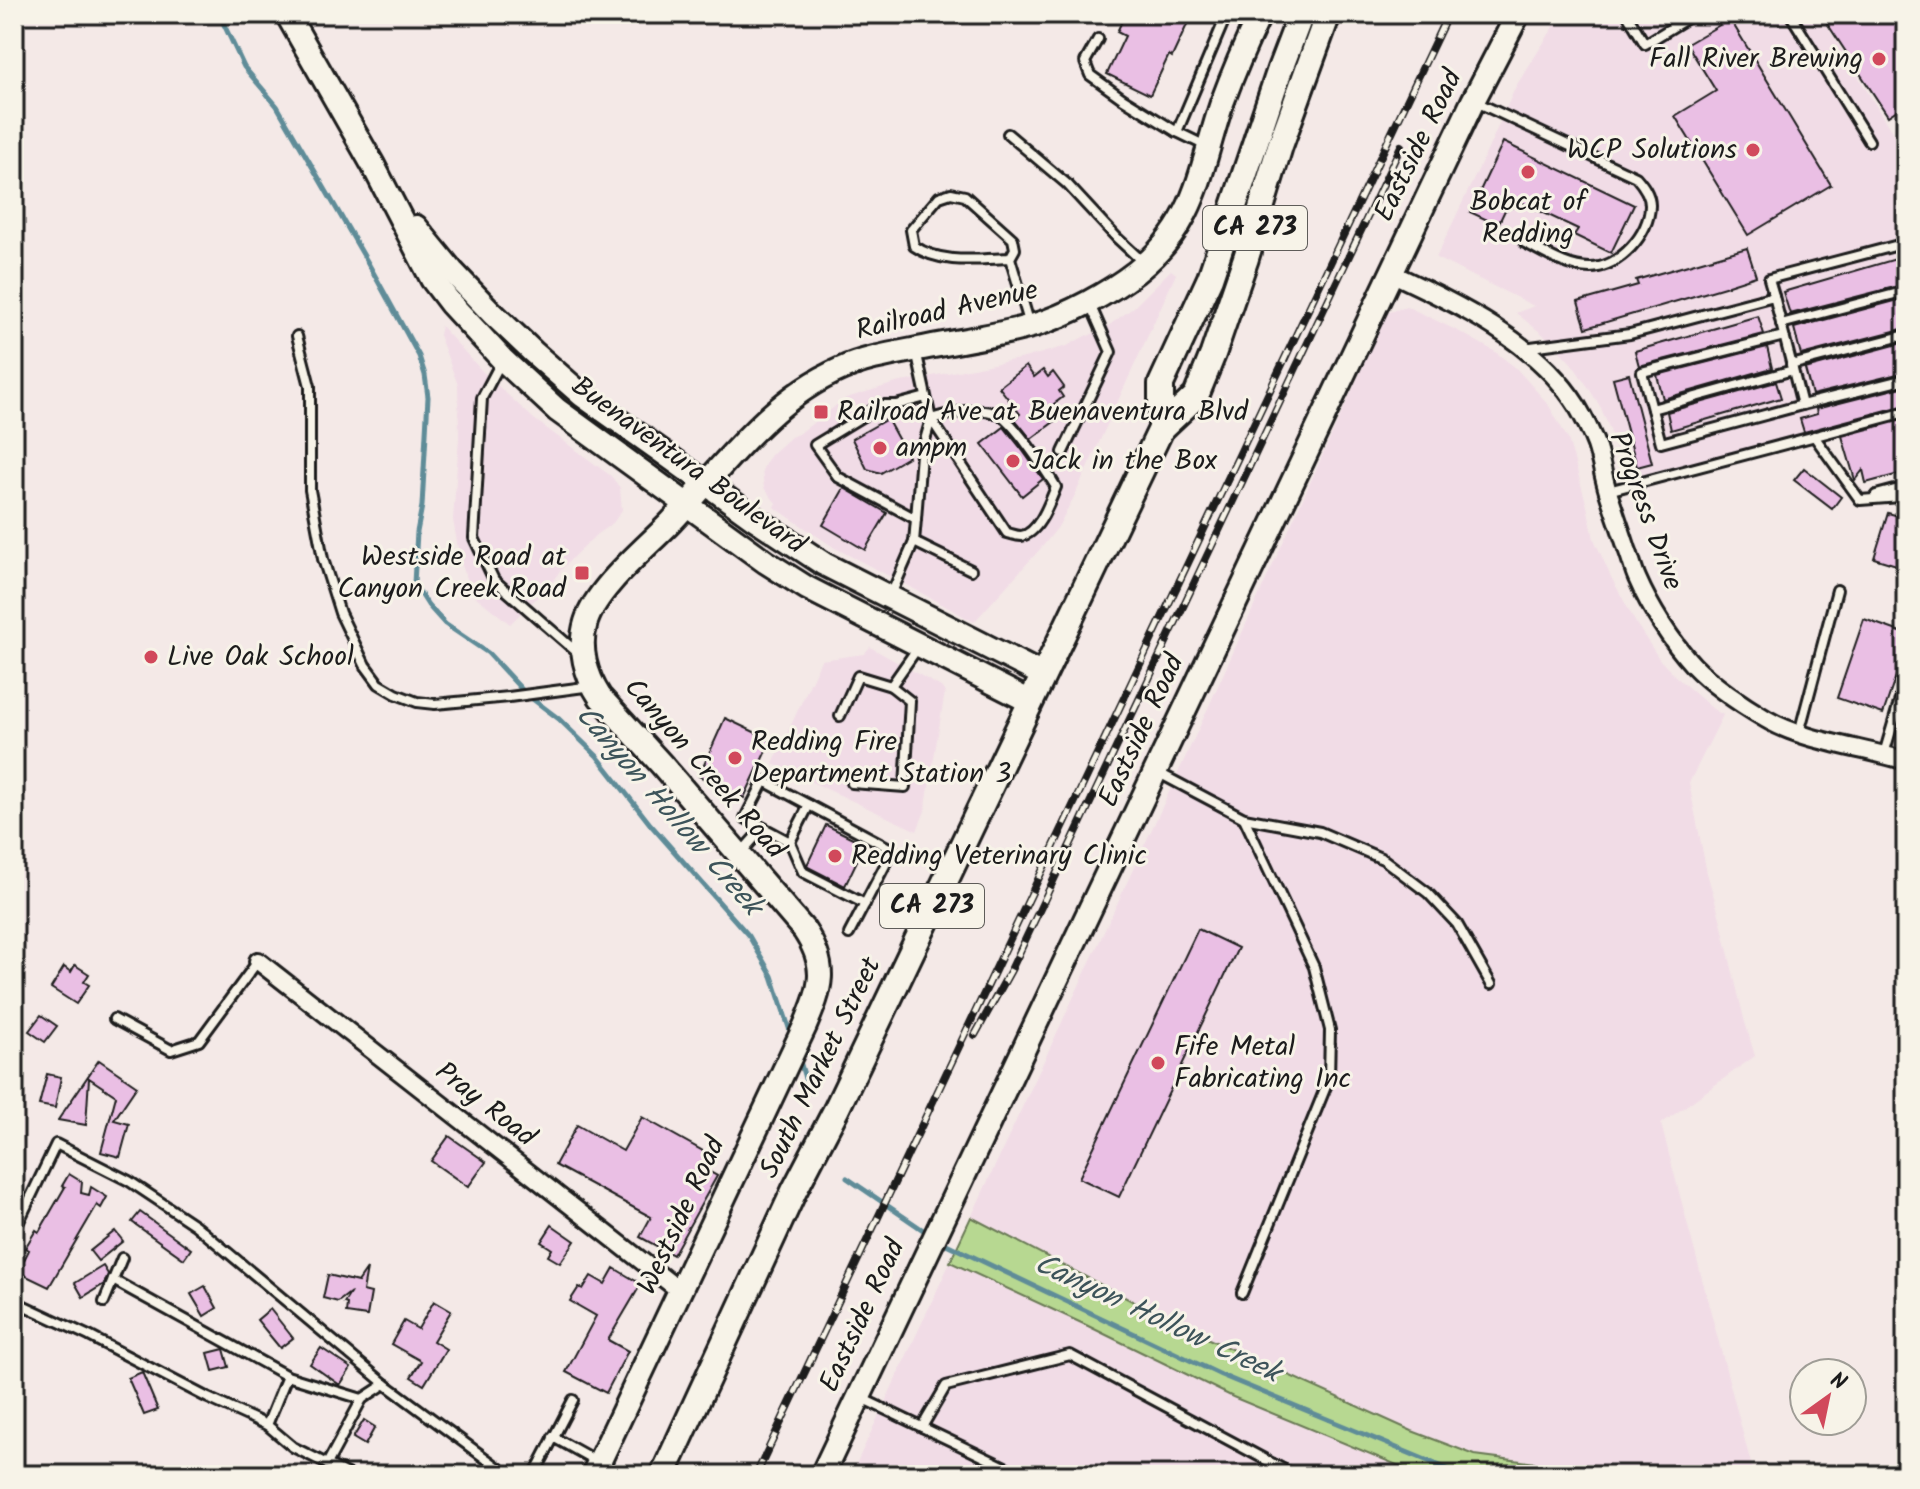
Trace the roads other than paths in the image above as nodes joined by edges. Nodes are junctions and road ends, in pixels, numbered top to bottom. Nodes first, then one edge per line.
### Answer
1 (287, 14) edge
2 (1301, 14) edge
3 (1328, 14) edge
4 (1518, 14) edge
5 (1627, 14) edge
6 (1694, 14) edge
7 (1790, 14) edge
8 (1256, 21) edge
9 (1098, 39) dead end
10 (1473, 101) junction
11 (1177, 132) junction
12 (1008, 134) dead end
13 (1869, 141) dead end
14 (1210, 148) junction
15 (388, 192) junction
16 (1525, 243) dead end
17 (1906, 243) edge
18 (1010, 258) junction
19 (1145, 264) junction
20 (1391, 273) junction
21 (1906, 291) edge
22 (1774, 296) junction
23 (1089, 302) junction
24 (1781, 324) junction
25 (1030, 326) junction
26 (1906, 335) edge
27 (297, 336) dead end
28 (1784, 336) junction
29 (1523, 348) junction
30 (915, 350) junction
31 (502, 359) junction
32 (1792, 367) junction
33 (1906, 379) edge
34 (926, 397) junction
35 (1802, 405) junction
36 (1652, 409) junction
37 (1906, 412) edge
38 (931, 419) junction
39 (1161, 429) junction
40 (1814, 436) junction
41 (1063, 452) dead end
42 (706, 483) junction
43 (1906, 487) edge
44 (1607, 491) junction
45 (1906, 498) edge
46 (1860, 500) junction
47 (687, 504) junction
48 (916, 519) junction
49 (914, 542) junction
50 (971, 570) dead end
51 (1837, 590) dead end
52 (890, 597) junction
53 (919, 645) junction
54 (584, 658) junction
55 (1043, 675) junction
56 (1906, 679) edge
57 (592, 686) junction
58 (891, 686) junction
59 (1029, 701) junction
60 (840, 716) dead end
61 (1799, 733) junction
62 (1884, 754) junction
63 (1906, 761) edge
64 (1156, 772) junction
65 (852, 783) dead end
66 (809, 805) junction
67 (1244, 818) junction
68 (763, 828) junction
69 (790, 842) junction
70 (739, 854) junction
71 (865, 904) junction
72 (849, 934) dead end
73 (258, 961) joint
74 (820, 981) joint
75 (1491, 984) dead end
76 (114, 1019) dead end
77 (14, 1232) edge
78 (122, 1258) dead end
79 (113, 1280) junction
80 (680, 1291) junction
81 (1242, 1293) dead end
82 (14, 1301) edge
83 (104, 1302) dead end
84 (287, 1376) junction
85 (385, 1384) junction
86 (859, 1396) junction
87 (362, 1399) junction
88 (573, 1400) dead end
89 (267, 1425) junction
90 (922, 1427) junction
91 (553, 1437) junction
92 (327, 1464) junction
93 (596, 1469) edge
94 (349, 1475) edge
95 (508, 1475) edge
96 (534, 1475) edge
97 (663, 1475) edge
98 (822, 1475) edge
99 (1022, 1475) edge
100 (1294, 1475) edge

1 - 15 street, Buenaventura Boulevard
2 - 39 main road, South Market Street / CA 273
3 - 39 main road, South Market Street / CA 273
4 - 10 street, Eastside Road
5 - 6 lane
7 - 13 lane
8 - 11 lane
8 - 14 street, Railroad Avenue
9 - 11 lane
10 - 16 lane
10 - 20 street, Eastside Road
11 - 14 lane
12 - 19 lane
14 - 19 street, Railroad Avenue
15 - 31 street, Buenaventura Boulevard
15 - 42 street, Buenaventura Boulevard
17 - 22 lane
18 - 18 lane
18 - 25 lane
19 - 23 street, Railroad Avenue
20 - 29 street, Progress Drive
20 - 64 street, Eastside Road
21 - 24 lane
22 - 24 lane
22 - 29 lane
23 - 25 street, Railroad Avenue
23 - 41 lane
24 - 28 lane
25 - 30 street, Railroad Avenue
26 - 32 lane
27 - 57 lane
28 - 32 lane
28 - 36 lane
29 - 44 street, Progress Drive
30 - 34 lane
30 - 42 street, Railroad Avenue
31 - 47 street, Buenaventura Boulevard
31 - 54 lane
32 - 35 lane
32 - 36 lane
33 - 35 lane
34 - 38 lane
34 - 48 lane
35 - 36 lane
37 - 40 lane
38 - 38 lane
38 - 48 lane
39 - 55 main road, South Market Street / CA 273
40 - 44 lane
40 - 46 lane
42 - 47 street, Canyon Creek Road
42 - 52 street, Buenaventura Boulevard
43 - 46 lane
44 - 61 street, Progress Drive
45 - 46 lane
47 - 53 street, Buenaventura Boulevard
47 - 54 street, Canyon Creek Road
48 - 49 lane
49 - 50 lane
49 - 52 lane
51 - 61 lane
52 - 55 street, Buenaventura Boulevard
53 - 58 lane
53 - 59 street, Buenaventura Boulevard
54 - 57 street, Canyon Creek Road
55 - 59 main road, South Market Street / CA 273
56 - 62 lane
57 - 70 street, Canyon Creek Road
58 - 60 lane
58 - 65 lane
59 - 97 main road, South Market Street / CA 273
61 - 62 street, Progress Drive
62 - 63 street, Progress Drive
64 - 67 lane
64 - 86 street, Eastside Road
66 - 68 lane
66 - 69 lane
66 - 71 lane
67 - 75 lane
67 - 81 lane
68 - 69 lane
68 - 70 lane
69 - 71 lane
70 - 74 street, Canyon Creek Road
71 - 72 lane
73 - 76 lane
73 - 80 street, Pray Road
74 - 80 street, Westside Road
77 - 85 lane
78 - 79 lane
79 - 83 lane
79 - 84 lane
80 - 93 street, Westside Road
82 - 89 lane
84 - 87 lane
84 - 89 lane
85 - 87 lane
85 - 95 lane
86 - 90 lane
86 - 98 street, Eastside Road
87 - 92 lane
88 - 91 lane
89 - 92 lane
90 - 99 lane
90 - 100 lane
91 - 93 lane
91 - 96 lane
92 - 94 lane

